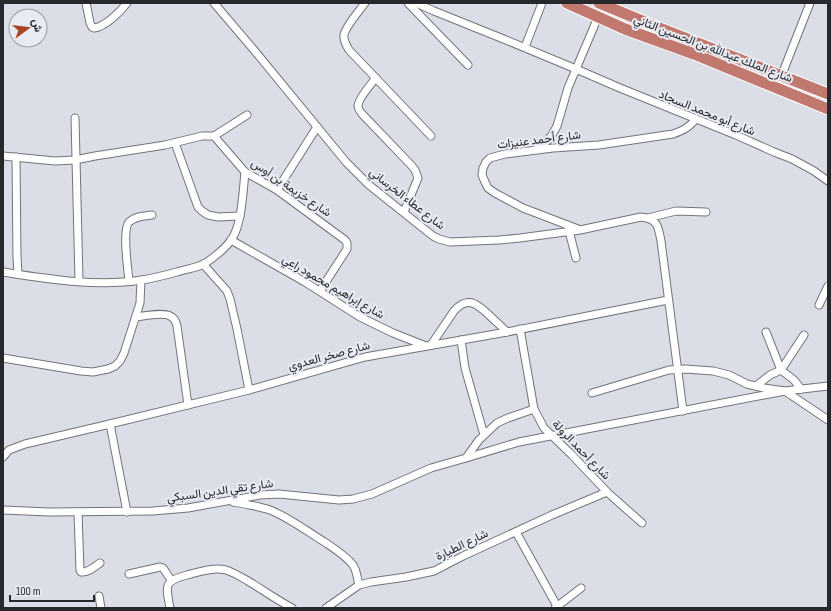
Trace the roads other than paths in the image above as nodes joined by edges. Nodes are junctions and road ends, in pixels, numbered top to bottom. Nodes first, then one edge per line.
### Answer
1 (86, 3) edge
2 (127, 3) edge
3 (214, 3) edge
4 (365, 3) edge
5 (408, 3) edge
6 (416, 3) edge
7 (542, 3) edge
8 (567, 3) edge
9 (599, 3) edge
10 (810, 3) edge
11 (598, 17) junction
12 (525, 47) junction
13 (468, 65) dead end
14 (576, 68) junction
15 (782, 75) junction
16 (376, 78) junction
17 (777, 87) junction
18 (828, 94) edge
19 (828, 109) edge
20 (247, 115) dead end
21 (75, 118) dead end
22 (696, 119) junction
23 (317, 126) junction
24 (214, 136) junction
25 (432, 136) dead end
26 (175, 143) junction
27 (535, 151) junction
28 (3, 156) edge
29 (16, 157) junction
30 (75, 160) junction
31 (245, 172) junction
32 (828, 181) edge
33 (277, 190) junction
34 (404, 212) junction
35 (706, 212) dead end
36 (152, 215) dead end
37 (240, 216) junction
38 (648, 218) junction
39 (580, 230) junction
40 (569, 231) junction
41 (231, 240) junction
42 (576, 258) dead end
43 (203, 264) junction
44 (3, 272) edge
45 (18, 274) junction
46 (141, 280) junction
47 (79, 281) junction
48 (129, 281) junction
49 (828, 286) edge
50 (320, 291) junction
51 (668, 300) junction
52 (819, 305) dead end
53 (136, 317) junction
54 (520, 329) junction
55 (507, 332) junction
56 (766, 332) dead end
57 (804, 335) dead end
58 (461, 340) junction
59 (429, 346) junction
60 (3, 358) edge
61 (677, 369) junction
62 (781, 370) junction
63 (756, 386) junction
64 (828, 386) edge
65 (801, 389) junction
66 (249, 390) junction
67 (785, 391) junction
68 (592, 393) dead end
69 (188, 405) junction
70 (534, 409) junction
71 (683, 412) junction
72 (828, 420) edge
73 (110, 424) junction
74 (484, 435) junction
75 (552, 437) junction
76 (6, 448) edge
77 (3, 457) edge
78 (466, 458) junction
79 (607, 492) junction
80 (227, 501) junction
81 (3, 510) edge
82 (78, 512) junction
83 (128, 512) junction
84 (642, 523) dead end
85 (516, 532) junction
86 (100, 563) dead end
87 (130, 574) dead end
88 (171, 580) junction
89 (358, 585) junction
90 (581, 588) dead end
91 (99, 596) dead end
92 (556, 607) edge
93 (101, 608) edge
94 (170, 608) edge
95 (292, 608) edge
96 (326, 608) edge

1 - 2 street
3 - 23 street, شارع عطاء الخرساني
4 - 16 street
5 - 13 street
6 - 12 street, شارع أبو محمد السجاد
7 - 12 street
8 - 11 highway, شارع الملك عبدالله بن الحسين الثاني
9 - 15 highway, شارع الملك عبدالله بن الحسين الثاني
10 - 15 street
11 - 14 street
11 - 17 highway, شارع الملك عبدالله بن الحسين الثاني
12 - 14 street, شارع أبو محمد السجاد
14 - 22 street, شارع أبو محمد السجاد
14 - 27 street
15 - 17 street
15 - 18 highway, شارع الملك عبدالله بن الحسين الثاني
16 - 25 street
16 - 34 street
17 - 19 highway, شارع الملك عبدالله بن الحسين الثاني
20 - 24 street
21 - 30 street
22 - 27 street, شارع أحمد عنيزات
22 - 32 street, شارع أبو محمد السجاد
23 - 33 street
23 - 34 street, شارع عطاء الخرساني
24 - 26 street
24 - 31 street, شارع خزيمة بن أوس
26 - 30 street
26 - 37 street
27 - 39 street, شارع أحمد عنيزات
28 - 29 street
29 - 30 street
29 - 45 street
30 - 47 street
31 - 33 street, شارع خزيمة بن أوس
31 - 37 street
33 - 50 street, شارع خزيمة بن أوس
34 - 40 street, شارع عطاء الخرساني
35 - 38 street, شارع عطاء الخرساني
36 - 48 street
37 - 41 street
38 - 39 street, شارع عطاء الخرساني
38 - 51 street
39 - 40 street, شارع عطاء الخرساني
40 - 42 street
41 - 43 street
41 - 50 street, شارع إبراهيم محمود راعي
43 - 46 street
43 - 66 street
44 - 45 street
45 - 47 street
46 - 48 street
46 - 53 street
47 - 48 street
49 - 52 street
50 - 59 street, شارع إبراهيم محمود راعي
51 - 54 street, شارع صخر العدوي
51 - 61 street
53 - 60 street
53 - 69 street
54 - 55 street, شارع صخر العدوي
54 - 70 street, شارع أحمد الرولة
55 - 58 street, شارع صخر العدوي
55 - 59 street
56 - 62 street
57 - 62 street
58 - 59 street, شارع صخر العدوي
58 - 74 street
59 - 66 street, شارع صخر العدوي
61 - 63 street
61 - 68 street
61 - 71 street
62 - 63 street
62 - 65 street
63 - 67 street
64 - 65 street
65 - 67 street
66 - 69 street, شارع صخر العدوي
67 - 71 street, شارع تقي الدين السبكي
67 - 72 street
69 - 73 street, شارع صخر العدوي
70 - 74 street
70 - 75 street, شارع أحمد الرولة
71 - 75 street, شارع تقي الدين السبكي
73 - 76 street, شارع صخر العدوي
73 - 83 street
74 - 78 street
75 - 78 street, شارع تقي الدين السبكي
75 - 79 street, شارع أحمد الرولة
76 - 77 street, شارع صخر العدوي
78 - 80 street, شارع تقي الدين السبكي
79 - 84 street, شارع أحمد الرولة
79 - 85 street, شارع الطيارة
80 - 83 street, شارع تقي الدين السبكي
80 - 89 street
81 - 82 street, شارع تقي الدين السبكي
82 - 83 street, شارع تقي الدين السبكي
82 - 86 street
85 - 89 street, شارع الطيارة
85 - 92 street
87 - 88 street
88 - 94 street
88 - 95 street
89 - 96 street, شارع الطيارة
90 - 92 street
91 - 93 street

